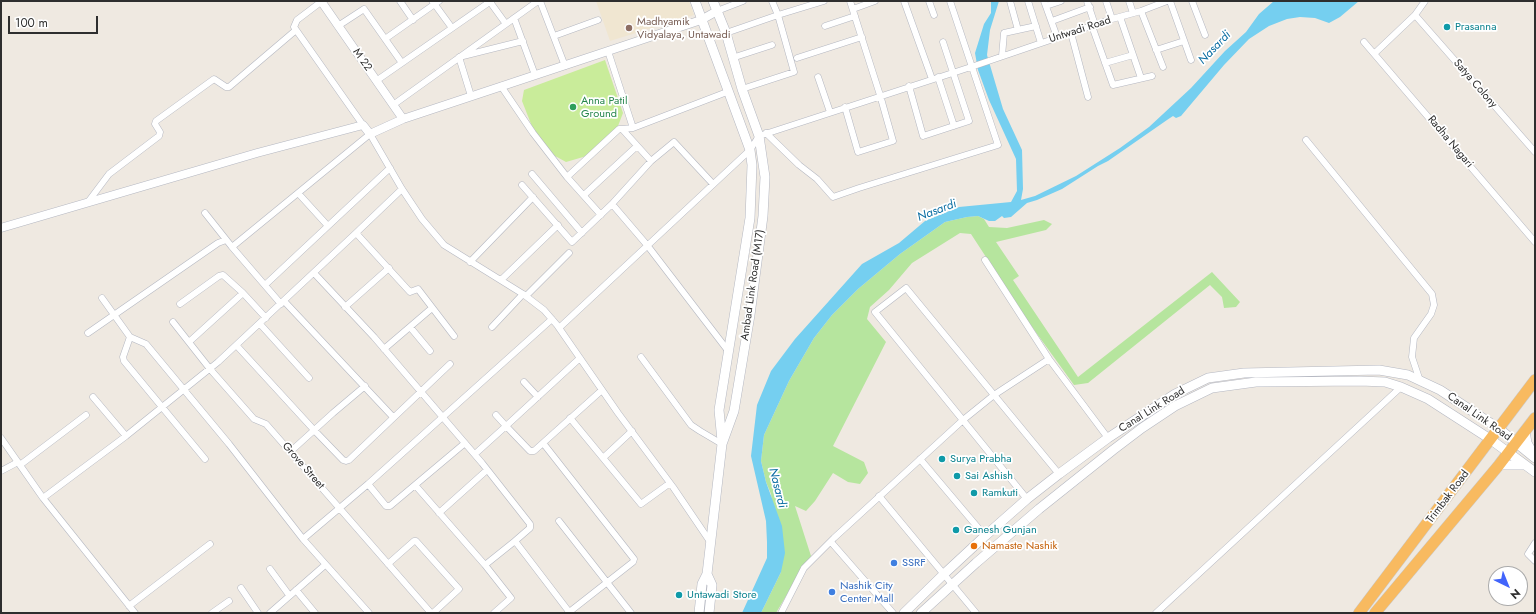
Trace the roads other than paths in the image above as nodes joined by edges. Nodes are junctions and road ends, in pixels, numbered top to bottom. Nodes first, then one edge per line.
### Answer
1 (321, 1) edge
2 (400, 1) edge
3 (539, 1) edge
4 (695, 1) edge
5 (714, 1) edge
6 (743, 1) edge
7 (772, 1) edge
8 (824, 1) edge
9 (850, 1) edge
10 (875, 1) edge
11 (904, 1) edge
12 (929, 1) edge
13 (950, 1) edge
14 (1010, 1) edge
15 (1028, 1) edge
16 (1061, 1) edge
17 (1106, 1) edge
18 (1129, 1) edge
19 (1169, 1) edge
20 (1192, 1) edge
21 (1425, 1) edge
22 (435, 2) edge
23 (491, 2) edge
24 (1045, 4) edge
25 (1089, 4) edge
26 (852, 9) junction
27 (717, 11) junction
28 (1141, 11) junction
29 (1134, 13) junction
30 (778, 15) junction
31 (934, 15) dead end
32 (1415, 15) junction
33 (855, 16) junction
34 (1120, 17) junction
35 (514, 18) junction
36 (1112, 19) junction
37 (413, 20) junction
38 (598, 20) dead end
39 (700, 20) junction
40 (1052, 21) junction
41 (506, 24) junction
42 (1094, 25) junction
43 (338, 26) junction
44 (825, 26) dead end
45 (1036, 26) junction
46 (452, 28) junction
47 (296, 30) junction
48 (1018, 30) junction
49 (726, 33) junction
50 (1071, 33) junction
51 (1205, 35) dead end
52 (554, 36) junction
53 (862, 37) junction
54 (1057, 37) junction
55 (385, 39) junction
56 (523, 41) junction
57 (1184, 41) junction
58 (943, 42) dead end
59 (1364, 42) dead end
60 (1041, 43) junction
61 (772, 45) dead end
62 (1156, 50) junction
63 (608, 51) junction
64 (1375, 53) junction
65 (1133, 55) junction
66 (1002, 56) junction
67 (459, 57) junction
68 (732, 58) junction
69 (797, 58) dead end
70 (1191, 60) dead end
71 (402, 63) junction
72 (1105, 63) junction
73 (565, 66) junction
74 (973, 66) junction
75 (1163, 67) dead end
76 (954, 72) junction
77 (535, 76) junction
78 (1152, 76) dead end
79 (818, 77) dead end
80 (935, 78) junction
81 (1141, 78) junction
82 (376, 81) junction
83 (501, 86) junction
84 (909, 86) junction
85 (742, 89) junction
86 (727, 92) junction
87 (880, 95) junction
88 (471, 96) junction
89 (1088, 97) dead end
90 (393, 104) junction
91 (845, 107) junction
92 (830, 112) junction
93 (403, 119) junction
94 (363, 125) junction
95 (954, 126) junction
96 (633, 128) junction
97 (622, 129) junction
98 (370, 134) junction
99 (763, 134) junction
100 (1306, 140) dead end
101 (637, 146) junction
102 (750, 150) junction
103 (1535, 152) edge
104 (651, 162) junction
105 (390, 168) junction
106 (532, 174) dead end
107 (567, 177) junction
108 (713, 184) junction
109 (522, 185) dead end
110 (402, 189) junction
111 (298, 193) junction
112 (584, 195) junction
113 (533, 197) junction
114 (88, 202) junction
115 (612, 204) junction
116 (205, 213) dead end
117 (601, 215) junction
118 (558, 225) junction
119 (328, 226) junction
120 (1, 228) edge
121 (356, 233) junction
122 (582, 233) junction
123 (226, 240) junction
124 (1535, 242) edge
125 (647, 245) junction
126 (232, 247) junction
127 (569, 253) dead end
128 (984, 260) dead end
129 (470, 262) junction
130 (389, 268) junction
131 (314, 273) junction
132 (500, 280) junction
133 (265, 285) junction
134 (243, 293) junction
135 (524, 295) junction
136 (102, 298) dead end
137 (282, 302) junction
138 (180, 304) dead end
139 (345, 307) junction
140 (432, 308) junction
141 (115, 316) junction
142 (266, 318) junction
143 (552, 319) junction
144 (173, 322) dead end
145 (260, 324) junction
146 (410, 327) junction
147 (492, 327) dead end
148 (559, 328) junction
149 (88, 333) dead end
150 (454, 336) dead end
151 (130, 337) junction
152 (189, 342) junction
153 (237, 346) junction
154 (384, 349) junction
155 (430, 351) dead end
156 (729, 352) junction
157 (641, 357) dead end
158 (580, 358) junction
159 (1049, 359) junction
160 (450, 364) dead end
161 (210, 369) junction
162 (309, 378) dead end
163 (1535, 380) edge
164 (1420, 381) junction
165 (524, 382) dead end
166 (364, 386) junction
167 (1401, 387) junction
168 (184, 390) junction
169 (602, 390) junction
170 (421, 392) junction
171 (994, 395) junction
172 (93, 397) dead end
173 (538, 397) junction
174 (162, 407) junction
175 (86, 415) dead end
176 (496, 415) dead end
177 (1507, 416) junction
178 (393, 417) junction
179 (442, 417) junction
180 (570, 418) junction
181 (1535, 418) edge
182 (963, 420) junction
183 (1486, 421) junction
184 (506, 426) junction
185 (1498, 428) junction
186 (314, 430) junction
187 (632, 431) junction
188 (1525, 431) junction
189 (1478, 432) junction
190 (126, 436) junction
191 (1, 438) edge
192 (1108, 438) junction
193 (1490, 439) junction
194 (465, 443) junction
195 (543, 443) junction
196 (722, 444) junction
197 (1512, 448) junction
198 (290, 452) junction
199 (1482, 452) junction
200 (475, 454) junction
201 (603, 458) junction
202 (1535, 458) edge
203 (204, 459) dead end
204 (920, 459) junction
205 (19, 464) junction
206 (1499, 465) junction
207 (1526, 465) junction
208 (488, 470) junction
209 (1, 471) edge
210 (1535, 472) edge
211 (1059, 474) junction
212 (670, 483) junction
213 (368, 484) junction
214 (415, 485) junction
215 (879, 496) junction
216 (43, 498) junction
217 (1027, 498) junction
218 (339, 507) junction
219 (439, 513) junction
220 (560, 521) dead end
221 (985, 536) junction
222 (303, 539) junction
223 (515, 541) junction
224 (831, 542) junction
225 (1535, 542) edge
226 (711, 543) junction
227 (210, 544) dead end
228 (1535, 561) edge
229 (388, 564) junction
230 (325, 565) junction
231 (485, 565) junction
232 (270, 569) dead end
233 (707, 574) junction
234 (944, 574) junction
235 (606, 582) junction
236 (953, 584) junction
237 (241, 588) dead end
238 (296, 590) junction
239 (289, 595) junction
240 (229, 601) dead end
241 (129, 606) junction
242 (135, 613) edge
243 (212, 613) edge
244 (258, 613) edge
245 (270, 613) edge
246 (315, 613) edge
247 (369, 613) edge
248 (432, 613) edge
249 (494, 613) edge
250 (569, 613) edge
251 (631, 613) edge
252 (699, 613) edge
253 (708, 613) edge
254 (781, 613) edge
255 (893, 613) edge
256 (904, 613) edge
257 (921, 613) edge
258 (976, 613) edge
259 (1156, 613) edge
260 (1359, 613) edge
261 (1375, 613) edge

1 - 43 street, M 22
1 - 47 street
2 - 37 street
3 - 35 street
3 - 52 street
4 - 39 main road
5 - 27 main road, Ambad Link Road (M17)
6 - 27 street
7 - 30 street
8 - 30 street
9 - 26 street
10 - 26 street
11 - 80 street
12 - 31 street
13 - 74 street
14 - 48 street
15 - 45 street
16 - 24 street
17 - 36 street
18 - 29 street
19 - 28 street, Untwadi Road
19 - 57 street
20 - 51 street
21 - 32 street
22 - 37 street
22 - 46 street
23 - 41 street
23 - 46 street
24 - 40 street
25 - 40 street
25 - 42 street
26 - 33 street
27 - 39 street
27 - 49 main road, Ambad Link Road (M17)
28 - 29 street, Untwadi Road
28 - 62 street
29 - 34 street, Untwadi Road
30 - 49 street
30 - 85 street
32 - 64 street
32 - 103 street, Satya Colony
33 - 44 street
33 - 53 street
34 - 36 street, Untwadi Road
34 - 65 street
35 - 41 street
35 - 56 street
36 - 42 street, Untwadi Road
37 - 55 street
38 - 52 street
39 - 63 street
39 - 86 main road
40 - 54 street
41 - 67 street
42 - 50 street, Untwadi Road
42 - 72 street
43 - 55 street
43 - 82 street, M 22
45 - 48 street
45 - 60 street
46 - 71 street
47 - 94 street
47 - 114 street
48 - 66 street
49 - 68 main road, Ambad Link Road (M17)
50 - 54 street, Untwadi Road
50 - 89 street
52 - 73 street
53 - 69 street
53 - 87 street
54 - 60 street, Untwadi Road
55 - 71 street
56 - 67 street
56 - 77 street
57 - 62 street
57 - 70 street
58 - 76 street
59 - 64 street, Radha Nagari
60 - 66 street, Untwadi Road
61 - 68 street
62 - 75 street
63 - 73 street
63 - 96 street
64 - 124 street, Radha Nagari
65 - 72 street
65 - 81 street
66 - 74 street, Untwadi Road
67 - 88 street
67 - 90 street
68 - 85 main road, Ambad Link Road (M17)
71 - 82 street
72 - 81 street
73 - 77 street
74 - 76 street, Untwadi Road
74 - 99 street
76 - 80 street, Untwadi Road
76 - 95 street
77 - 83 street
78 - 81 street
79 - 92 street
80 - 84 street, Untwadi Road
80 - 95 street
82 - 90 street, M 22
83 - 88 street
83 - 107 street
84 - 87 street, Untwadi Road
84 - 95 street
85 - 99 main road, Ambad Link Road (M17)
86 - 96 street
86 - 102 main road
87 - 91 street, Untwadi Road
87 - 91 street
88 - 93 street
90 - 93 street, M 22
91 - 92 street, Untwadi Road
92 - 99 street, Untwadi Road
93 - 98 street
94 - 98 street
94 - 114 street
96 - 97 street
97 - 101 street
97 - 107 street
98 - 105 street
98 - 111 street
99 - 102 street
99 - 196 main road, Ambad Link Road (M17)
100 - 164 street
101 - 104 street
101 - 112 street
102 - 108 street
102 - 156 main road
104 - 108 street
104 - 115 street
105 - 110 street
105 - 119 street
106 - 122 street
107 - 112 street
108 - 125 street
109 - 113 street
110 - 121 street
110 - 129 street
111 - 119 street
111 - 126 street
112 - 117 street
113 - 118 street
113 - 129 street
114 - 120 street
115 - 117 street
115 - 125 street
116 - 123 street
117 - 122 street
118 - 122 street
118 - 132 street
119 - 133 street
121 - 130 street
121 - 131 street
123 - 126 street
123 - 141 street
125 - 148 street
125 - 156 street
126 - 133 street
127 - 135 street
128 - 159 street
129 - 132 street
130 - 139 street
130 - 140 street
131 - 137 street
131 - 139 street
132 - 135 street
133 - 137 street
134 - 138 street
134 - 142 street
134 - 152 street
135 - 143 street
135 - 147 street
136 - 141 street
137 - 142 street
137 - 166 street
139 - 154 street
140 - 146 street
140 - 150 street
141 - 149 street
141 - 151 street
142 - 145 street
143 - 148 street
143 - 179 street
144 - 152 street, Grove Street
145 - 153 street
145 - 162 street
146 - 154 street
146 - 155 street
148 - 158 street
151 - 168 street
151 - 174 street
152 - 161 street, Grove Street
153 - 161 street
153 - 186 street
154 - 170 street
156 - 196 main road
157 - 196 street
158 - 169 street
158 - 173 street
159 - 171 street
159 - 192 street
160 - 170 street
161 - 168 street
161 - 198 street, Grove Street
163 - 177 highway, Trimbak Road
164 - 183 main road, Canal Link Road
164 - 192 main road, Canal Link Road
165 - 173 street
166 - 178 street
166 - 186 street
167 - 189 main road, Canal Link Road
167 - 236 main road, Canal Link Road
167 - 259 street
168 - 174 street
168 - 222 street
169 - 180 street
169 - 187 street
170 - 178 street
170 - 179 street
171 - 182 street
171 - 182 street
171 - 211 street
172 - 190 street
173 - 184 street
174 - 190 street
174 - 203 street
175 - 205 street
176 - 184 street
177 - 183 main road
177 - 185 highway, Trimbak Road
178 - 186 street
179 - 194 street
179 - 213 street
180 - 195 street
180 - 201 street
181 - 188 highway, Trimbak Road
182 - 204 street
182 - 217 street
183 - 185 main road, Canal Link Road
184 - 195 street
184 - 200 street
185 - 193 highway, Trimbak Road
185 - 197 main road, Canal Link Road
186 - 198 street
187 - 201 street
187 - 212 street
188 - 197 highway, Trimbak Road
188 - 202 main road
189 - 193 main road, Canal Link Road
189 - 199 main road
190 - 216 street
191 - 205 street
192 - 211 main road, Canal Link Road
193 - 197 main road, Canal Link Road
193 - 199 highway, Trimbak Road
194 - 200 street
194 - 214 street
195 - 235 street
196 - 226 main road, Ambad Link Road (M17)
197 - 202 main road
197 - 206 highway, Trimbak Road
197 - 207 main road
198 - 218 street, Grove Street
199 - 260 highway, Trimbak Road
200 - 208 street
201 - 212 street
204 - 215 street
204 - 221 street
205 - 209 street
205 - 216 street
206 - 207 main road
206 - 261 highway, Trimbak Road
207 - 210 main road
208 - 219 street
208 - 223 street
211 - 217 main road, Canal Link Road
212 - 226 street
213 - 214 street
213 - 218 street
214 - 219 street
215 - 224 street
215 - 234 street
216 - 241 street
217 - 221 main road, Canal Link Road
218 - 222 street
218 - 229 street, Grove Street
219 - 231 street
220 - 235 street
221 - 234 main road, Canal Link Road
222 - 230 street
223 - 231 street
223 - 250 street
224 - 254 street
224 - 255 street
225 - 228 street
226 - 233 main road, Ambad Link Road (M17)
227 - 241 street
229 - 248 street, Grove Street
229 - 248 street
230 - 238 street
230 - 247 street
231 - 249 street
232 - 239 street
233 - 252 main road, Ambad Link Road (M17)
233 - 253 main road, Ambad Link Road (M17)
234 - 236 street
234 - 256 main road, Canal Link Road
235 - 250 street
235 - 251 street
236 - 257 main road, Canal Link Road
236 - 258 street
237 - 244 street
238 - 239 street
238 - 246 street
239 - 245 street
240 - 243 street
241 - 242 street

